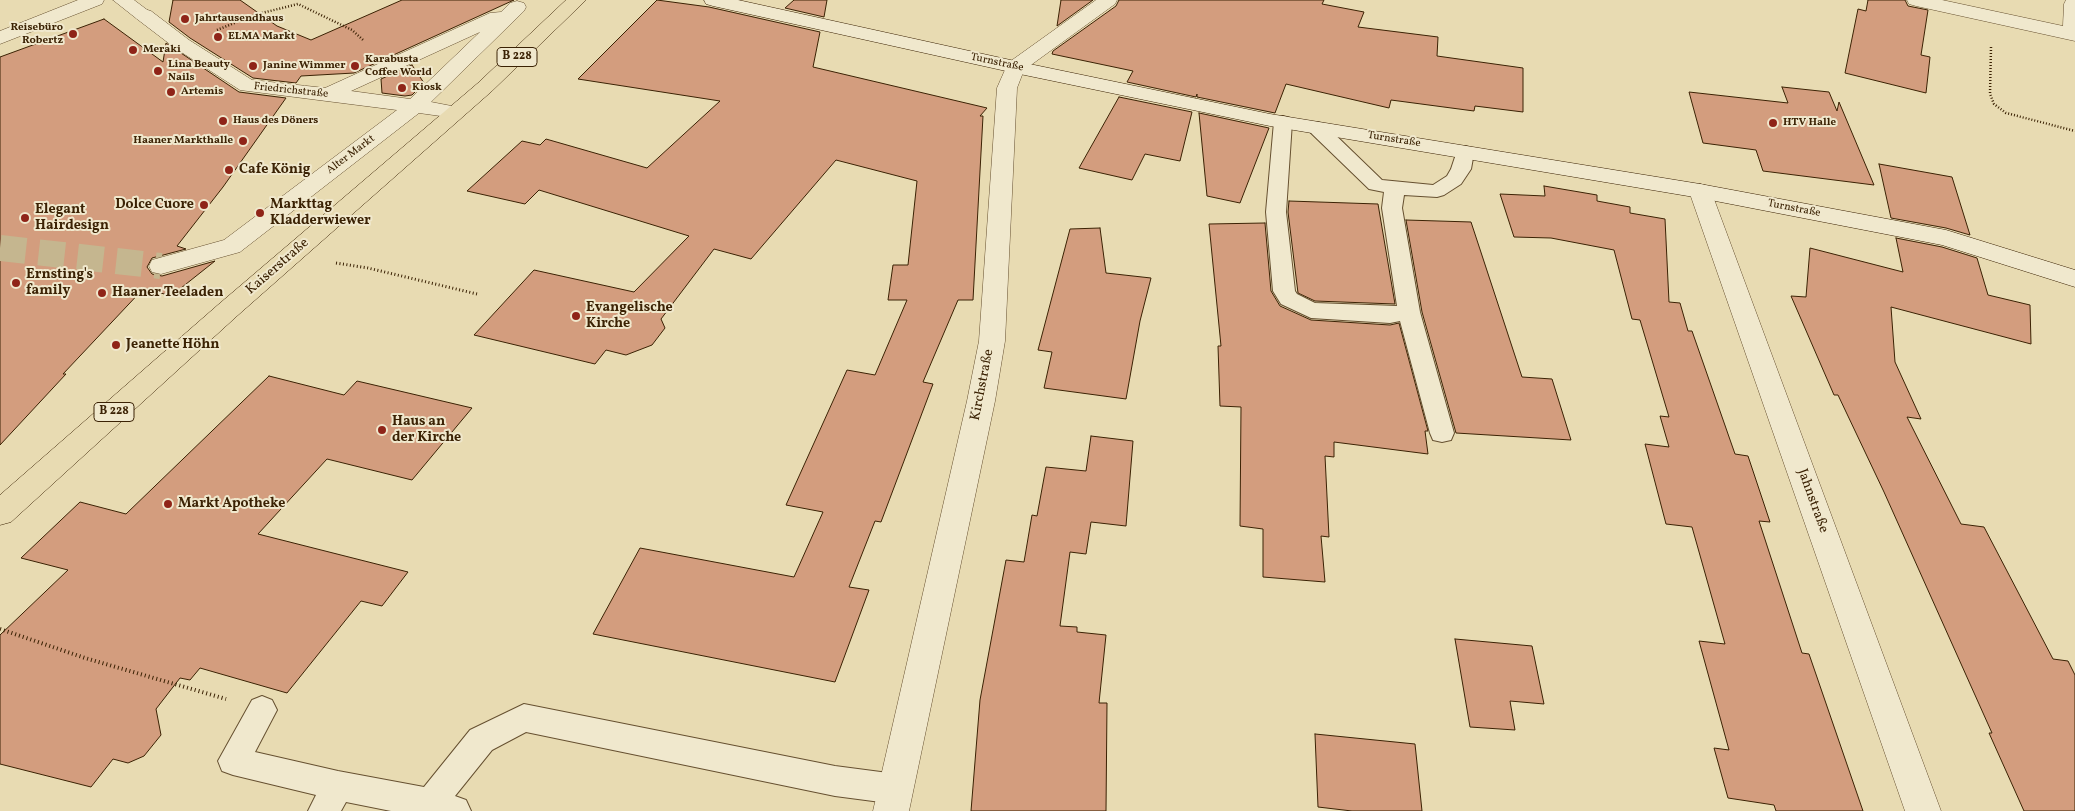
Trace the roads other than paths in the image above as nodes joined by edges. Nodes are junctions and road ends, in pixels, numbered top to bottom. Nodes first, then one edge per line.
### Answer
1 (95, 0) edge
2 (122, 0) edge
3 (577, 0) edge
4 (713, 0) edge
5 (1108, 0) edge
6 (1916, 0) edge
7 (522, 3) edge
8 (2075, 3) edge
9 (2073, 34) edge
10 (0, 38) edge
11 (1015, 67) junction
12 (328, 94) junction
13 (413, 108) junction
14 (455, 112) junction
15 (1283, 122) junction
16 (1317, 128) junction
17 (1465, 152) junction
18 (1395, 188) junction
19 (1700, 191) junction
20 (162, 266) tunnel mouth
21 (2075, 279) edge
22 (1409, 312) junction
23 (1442, 433) dead end
24 (0, 513) edge
25 (262, 710) road end
26 (331, 799) edge
27 (894, 800) edge
28 (442, 807) edge
29 (1924, 811) edge

1 - 10 street
2 - 12 street, Friedrichstraße
3 - 14 main road, Kaiserstraße / B 228
4 - 11 street, Turnstraße
5 - 11 street
6 - 9 street
7 - 12 street, Alter Markt
7 - 13 street, Alter Markt
8 - 9 street
11 - 15 street, Turnstraße
11 - 27 street, Kirchstraße
12 - 13 street, Friedrichstraße
13 - 14 street, Friedrichstraße
13 - 20 street, Alter Markt
14 - 24 main road, Kaiserstraße / B 228
15 - 16 street, Turnstraße
15 - 22 lane
16 - 17 street, Turnstraße
16 - 18 lane
17 - 18 lane
17 - 19 street, Turnstraße
18 - 22 lane
19 - 21 street, Turnstraße
19 - 29 street, Jahnstraße
22 - 23 lane
25 - 26 lane
26 - 28 lane
27 - 28 lane

